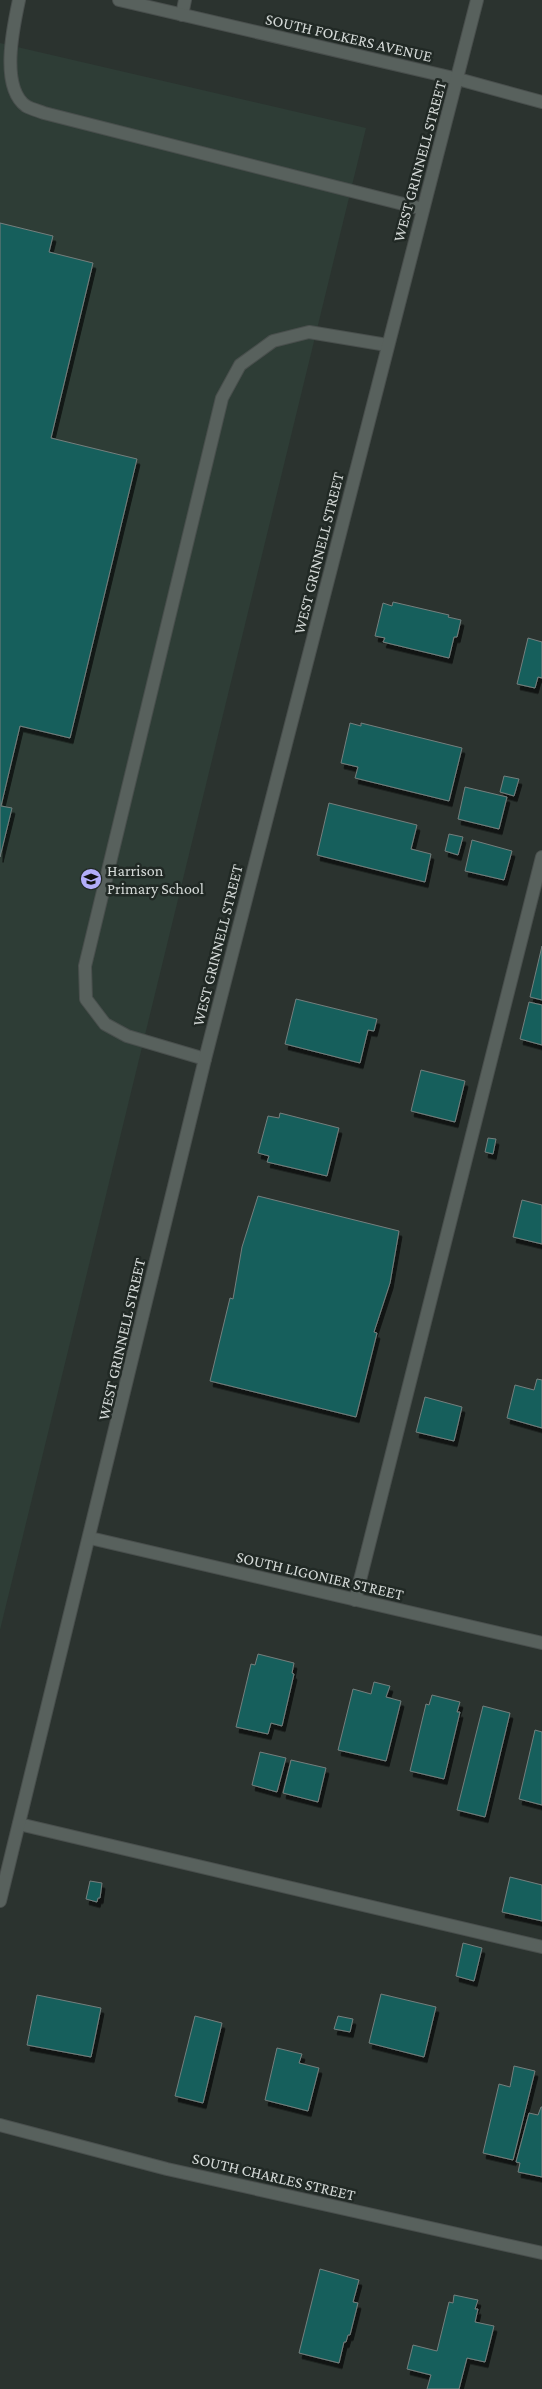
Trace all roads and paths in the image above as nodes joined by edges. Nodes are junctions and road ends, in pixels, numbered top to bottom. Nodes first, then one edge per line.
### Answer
1 (19, 0) edge
2 (120, 0) edge
3 (185, 0) edge
4 (477, 0) edge
5 (182, 15) junction
6 (458, 79) junction
7 (542, 102) edge
8 (423, 209) junction
9 (387, 345) junction
10 (542, 857) edge
11 (205, 1059) junction
12 (90, 1538) junction
13 (355, 1600) junction
14 (542, 1643) edge
15 (19, 1824) junction
16 (0, 1901) edge
17 (542, 1947) edge
18 (0, 2125) edge
19 (542, 2253) edge

1 - 8 street
2 - 5 street, SOUTH FOLKERS AVENUE
3 - 5 street
4 - 6 street, WEST GRINNELL STREET
5 - 6 street, SOUTH FOLKERS AVENUE
6 - 7 street, SOUTH FOLKERS AVENUE
6 - 8 street, WEST GRINNELL STREET
8 - 9 street, WEST GRINNELL STREET
9 - 11 street, WEST GRINNELL STREET
9 - 11 street
10 - 13 street
11 - 12 street, WEST GRINNELL STREET
12 - 13 street, SOUTH LIGONIER STREET
12 - 15 street, WEST GRINNELL STREET
13 - 14 street, SOUTH LIGONIER STREET
15 - 16 street, WEST GRINNELL STREET
15 - 17 street
18 - 19 street, SOUTH CHARLES STREET

